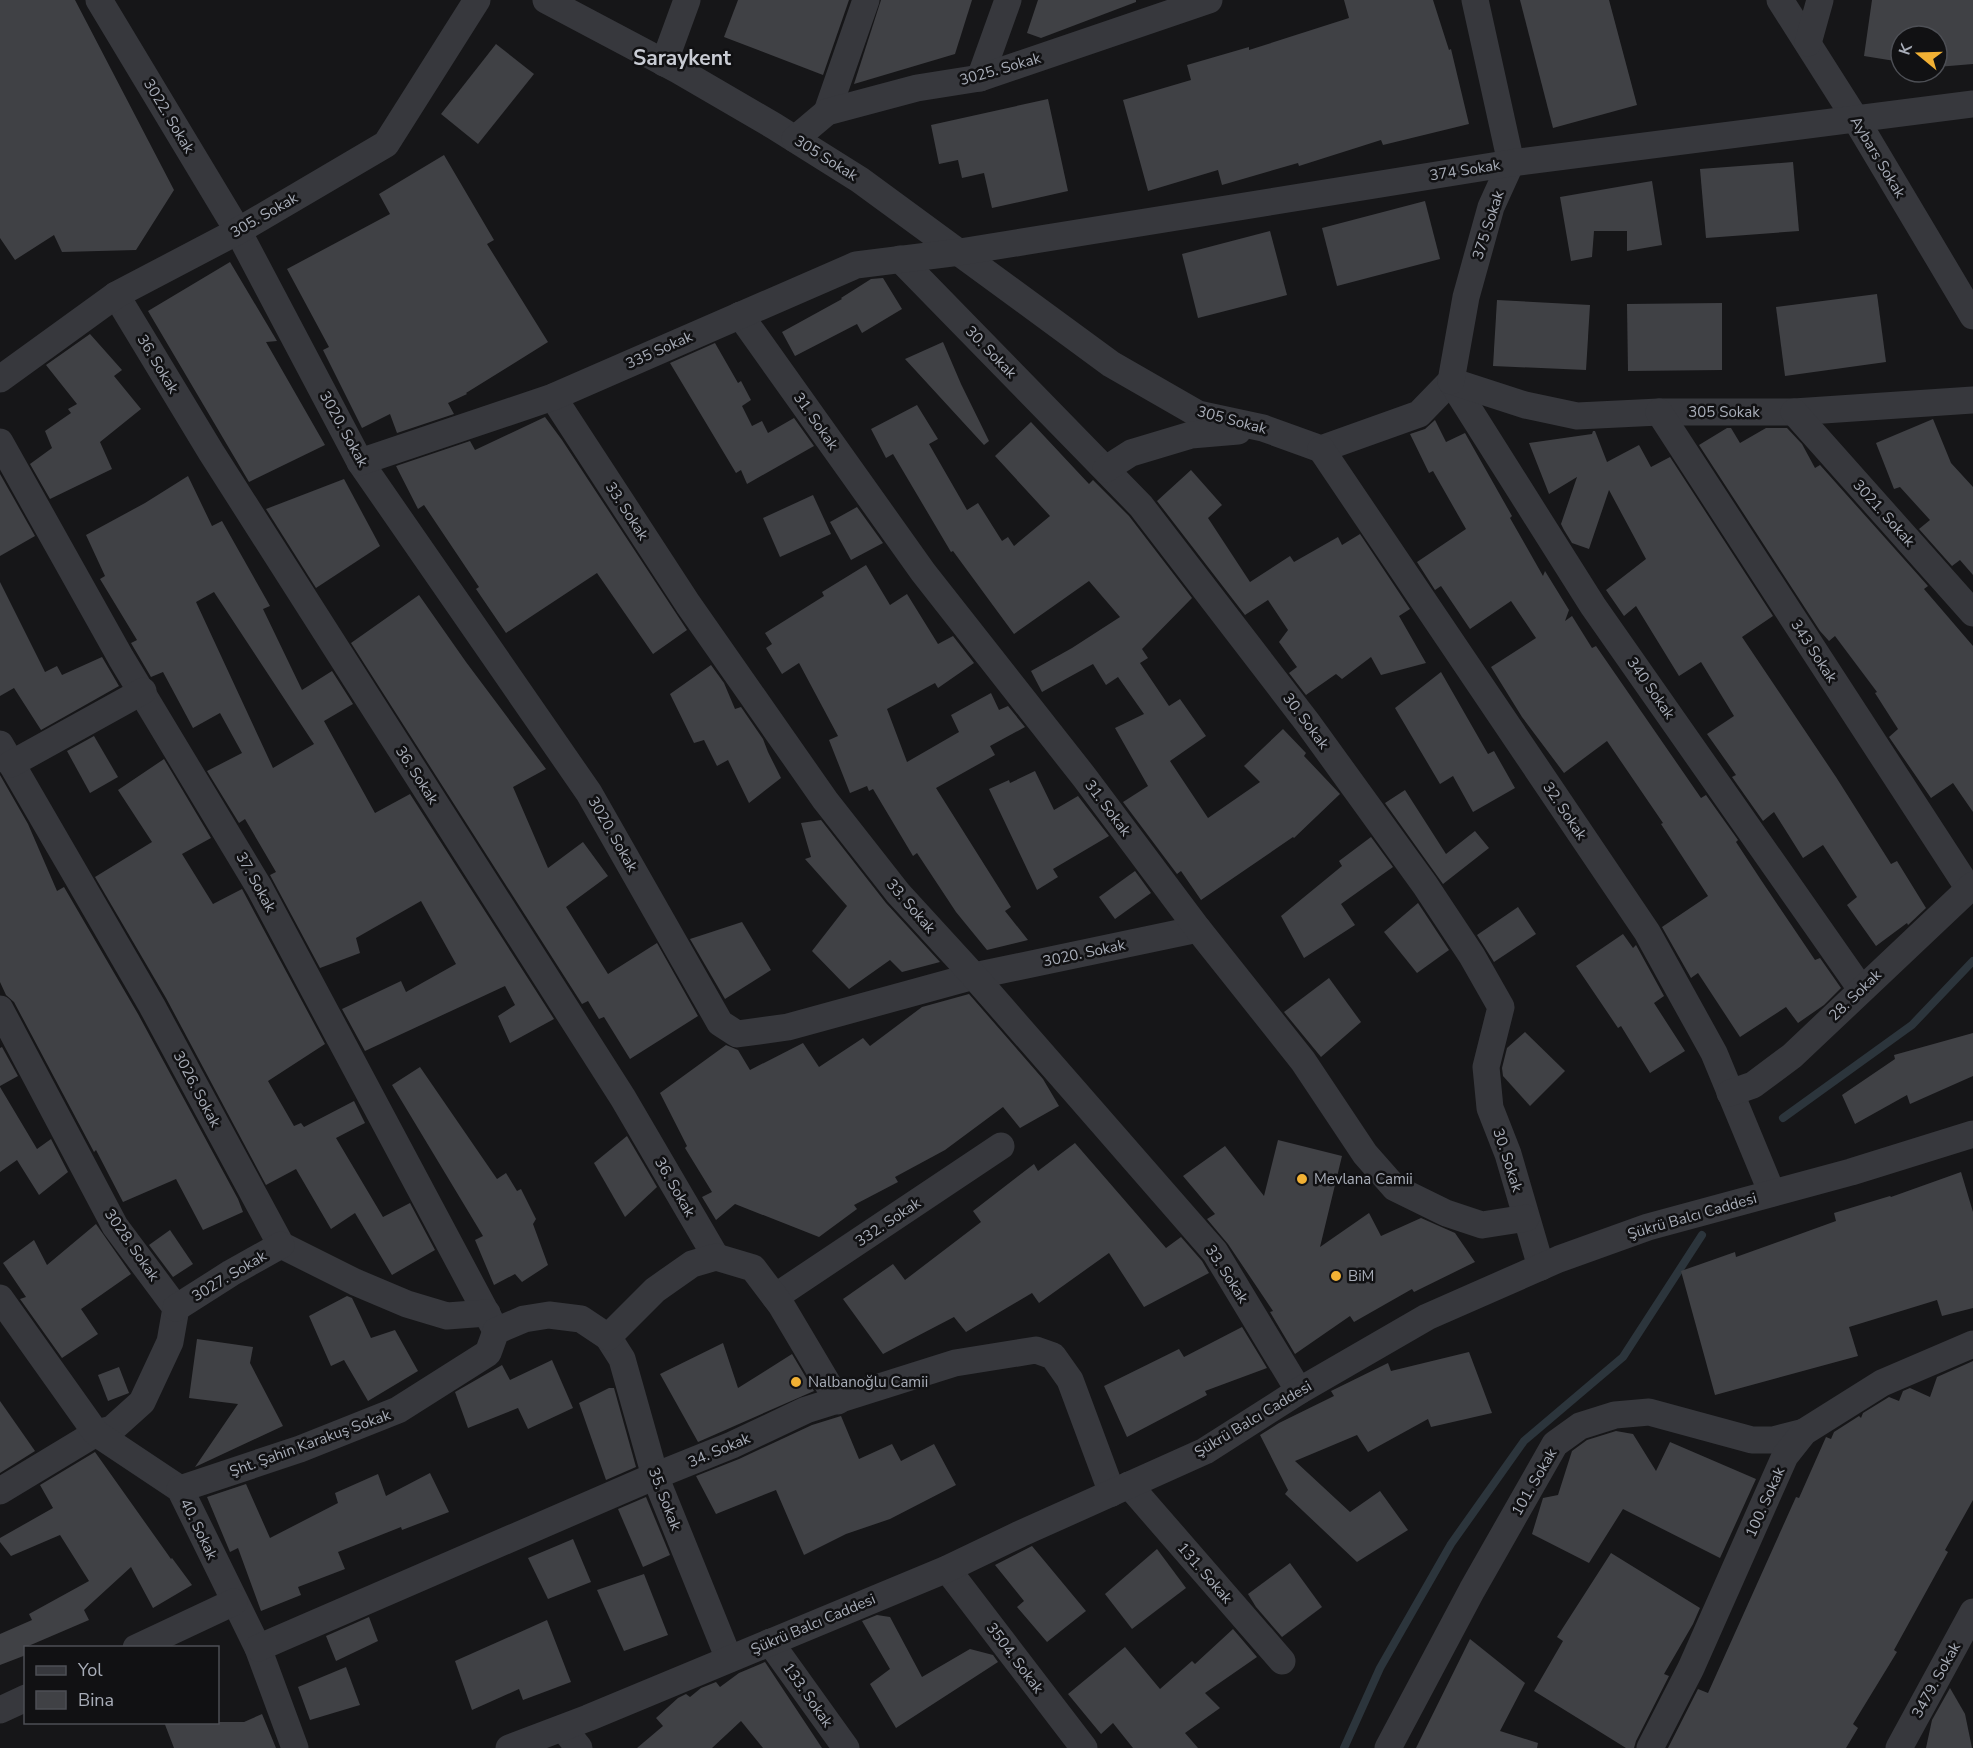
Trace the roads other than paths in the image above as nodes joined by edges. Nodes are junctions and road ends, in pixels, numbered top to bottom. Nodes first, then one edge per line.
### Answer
1 (99, 0) edge
2 (477, 0) edge
3 (546, 0) edge
4 (687, 0) edge
5 (866, 0) edge
6 (1008, 0) edge
7 (1209, 0) edge
8 (1475, 0) edge
9 (1780, 0) edge
10 (1820, 0) edge
11 (1808, 44) junction
12 (664, 63) junction
13 (980, 78) junction
14 (1973, 104) edge
15 (827, 112) junction
16 (1855, 118) junction
17 (795, 139) junction
18 (1510, 163) junction
19 (238, 231) junction
20 (960, 252) junction
21 (900, 259) junction
22 (116, 295) junction
23 (740, 315) junction
24 (1973, 316) edge
25 (0, 379) edge
26 (1451, 381) junction
27 (553, 397) junction
28 (1973, 400) edge
29 (1659, 412) junction
30 (1794, 412) junction
31 (1263, 428) junction
32 (0, 442) edge
33 (1321, 449) junction
34 (360, 462) junction
35 (1106, 469) junction
36 (1973, 613) edge
37 (143, 692) junction
38 (5, 754) edge
39 (1971, 887) edge
40 (1198, 929) junction
41 (974, 976) junction
42 (1861, 989) junction
43 (0, 1009) edge
44 (1730, 1093) junction
45 (1973, 1134) edge
46 (1001, 1146) dead end
47 (1772, 1193) junction
48 (1526, 1218) junction
49 (281, 1245) junction
50 (716, 1257) junction
51 (1541, 1267) junction
52 (775, 1297) junction
53 (0, 1298) edge
54 (176, 1308) junction
55 (491, 1322) junction
56 (608, 1337) junction
57 (1973, 1344) edge
58 (1299, 1390) junction
59 (838, 1401) junction
60 (1804, 1432) junction
61 (96, 1433) junction
62 (655, 1476) junction
63 (180, 1489) junction
64 (1120, 1489) junction
65 (0, 1491) edge
66 (947, 1569) junction
67 (234, 1602) junction
68 (1973, 1612) edge
69 (770, 1642) junction
70 (138, 1646) edge
71 (258, 1648) junction
72 (729, 1659) junction
73 (1282, 1661) dead end
74 (24, 1699) edge
75 (0, 1710) edge
76 (571, 1738) edge
77 (295, 1748) edge
78 (509, 1748) edge
79 (846, 1748) edge
80 (1084, 1748) edge
81 (1388, 1748) edge
82 (1650, 1748) edge
83 (1899, 1748) edge

1 - 19 street, 3022. Sokak
2 - 19 street, 305. Sokak
3 - 12 street, 305 Sokak
4 - 12 street
5 - 15 street
6 - 13 street
7 - 13 street, 3025. Sokak
8 - 18 street
9 - 11 street, Aybars Sokak
10 - 11 street
11 - 16 street, Aybars Sokak
12 - 17 street, 305 Sokak
13 - 15 street, 3025. Sokak
14 - 16 street, 374 Sokak
15 - 17 street, 3025. Sokak
16 - 18 street, 374 Sokak
16 - 24 street, Aybars Sokak
17 - 20 street, 305 Sokak
18 - 20 street, 374 Sokak
18 - 26 street, 375 Sokak
19 - 22 street, 305. Sokak
19 - 34 street, 3020. Sokak
20 - 21 street, 335 Sokak
20 - 31 street, 305 Sokak
21 - 23 street, 335 Sokak
21 - 35 street, 30. Sokak
22 - 25 street, 305. Sokak
22 - 50 street, 36. Sokak
23 - 27 street, 335 Sokak
23 - 40 street, 31. Sokak
26 - 29 street, 305 Sokak
26 - 33 street
26 - 42 street, 340 Sokak
27 - 34 street, 335 Sokak
27 - 41 street, 33. Sokak
28 - 30 street, 305 Sokak
29 - 30 street, 305 Sokak
29 - 39 street, 343 Sokak
30 - 36 street, 3021. Sokak
31 - 33 street, 305 Sokak
31 - 35 street
32 - 37 street, 37. Sokak
33 - 44 street, 32. Sokak
34 - 41 street, 3020. Sokak
35 - 48 street, 30. Sokak
37 - 38 street
37 - 55 street, 37. Sokak
38 - 49 street, 3026. Sokak
39 - 42 street, 28. Sokak
40 - 41 street, 3020. Sokak
40 - 48 street, 31. Sokak
41 - 58 street, 33. Sokak
42 - 44 street, 28. Sokak
43 - 54 street, 3028. Sokak
44 - 47 street, 32. Sokak
45 - 47 street, Şükrü Balcı Caddesi
46 - 52 street, 332. Sokak
47 - 51 street, Şükrü Balcı Caddesi
48 - 51 street, 30. Sokak
49 - 54 street, 3027. Sokak
49 - 55 street
50 - 52 street
50 - 56 street
51 - 58 street, Şükrü Balcı Caddesi
52 - 59 street
53 - 61 street, 40. Sokak
54 - 61 street
55 - 56 street
55 - 63 street, Şht. Şahin Karakuş Sokak
56 - 62 street, 35. Sokak
57 - 60 street, 100. Sokak
58 - 64 street, Şükrü Balcı Caddesi
59 - 62 street, 34. Sokak
59 - 64 street, 34. Sokak
60 - 81 street, 101. Sokak
60 - 82 street, 100. Sokak
61 - 63 street, 40. Sokak
61 - 65 street
62 - 71 street, 34. Sokak
62 - 72 street, 35. Sokak
63 - 67 street, 40. Sokak
64 - 66 street, Şükrü Balcı Caddesi
64 - 73 street, 131. Sokak
66 - 69 street, Şükrü Balcı Caddesi
66 - 80 street, 3504. Sokak
67 - 70 street
67 - 71 street, 40. Sokak
68 - 83 street, 3479. Sokak
69 - 72 street, Şükrü Balcı Caddesi
69 - 79 street, 133. Sokak
71 - 77 street, 40. Sokak
72 - 76 street, Şükrü Balcı Caddesi
74 - 75 street
76 - 78 street, Şükrü Balcı Caddesi

